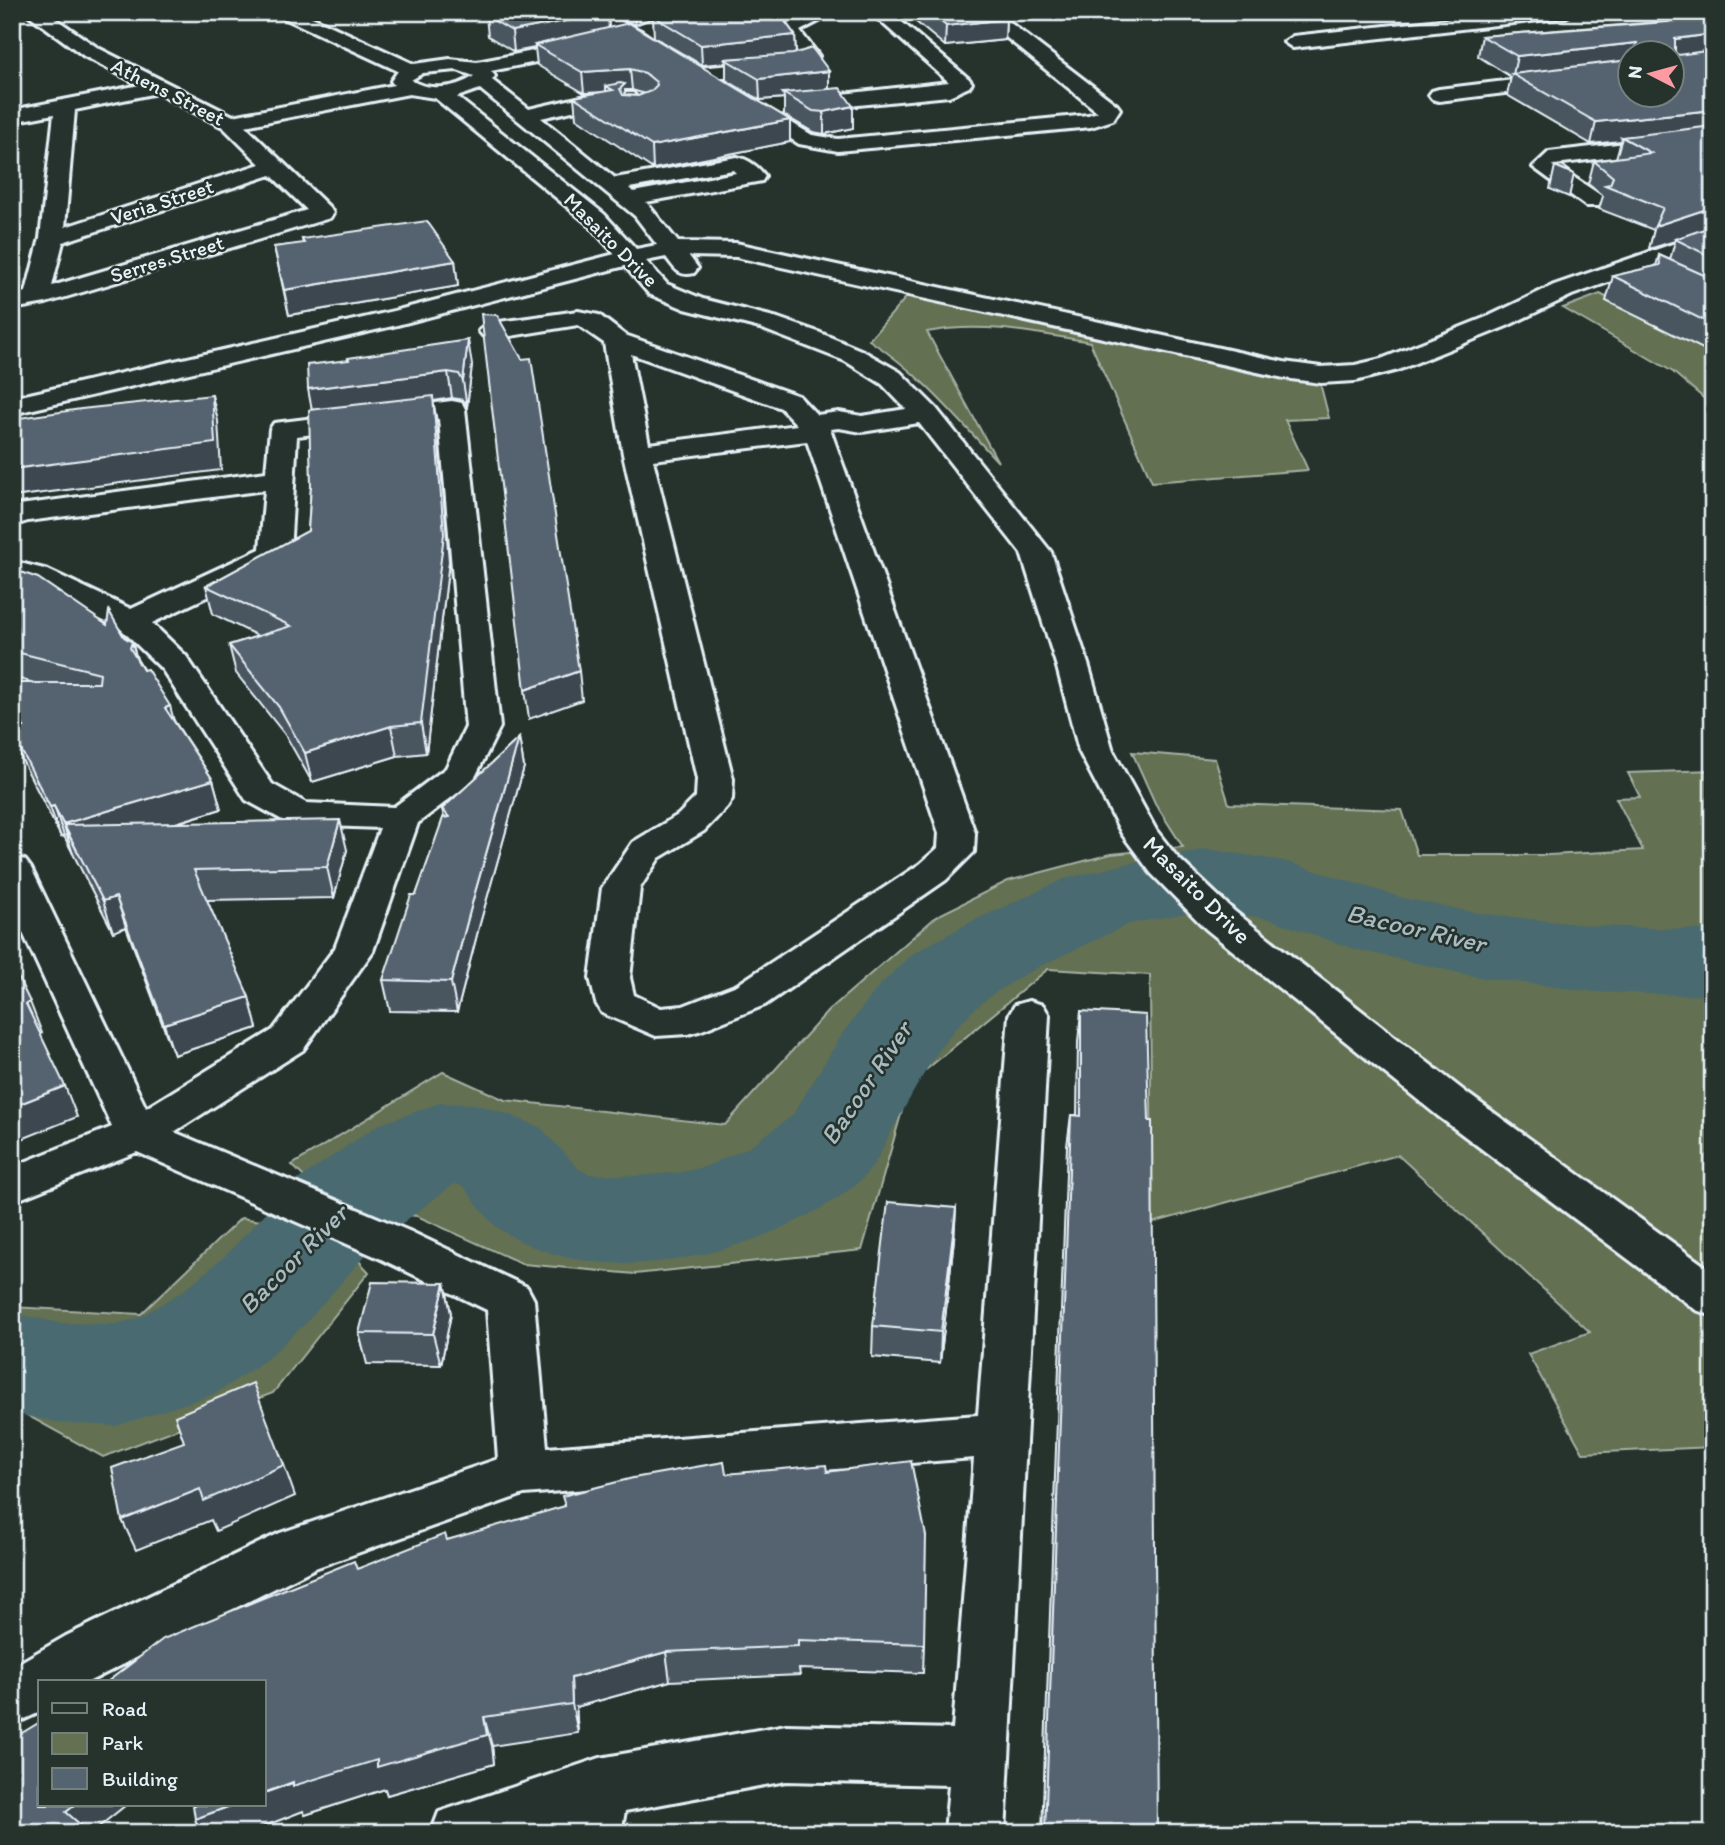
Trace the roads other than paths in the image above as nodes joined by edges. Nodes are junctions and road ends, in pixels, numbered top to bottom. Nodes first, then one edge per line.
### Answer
1 (34, 12) edge
2 (286, 12) edge
3 (324, 12) edge
4 (586, 12) edge
5 (827, 12) edge
6 (879, 12) edge
7 (984, 12) edge
8 (1566, 12) edge
9 (658, 26) edge
10 (634, 35) junction
11 (1293, 42) dead end
12 (437, 65) junction
13 (698, 74) junction
14 (1616, 74) edge
15 (480, 75) junction
16 (410, 79) junction
17 (159, 87) junction
18 (439, 92) junction
19 (1439, 95) dead end
20 (65, 105) junction
21 (640, 109) edge
22 (754, 109) junction
23 (12, 116) edge
24 (525, 116) junction
25 (230, 122) junction
26 (1713, 138) edge
27 (273, 167) junction
28 (611, 185) junction
29 (629, 200) junction
30 (1594, 201) dead end
31 (322, 213) joint
32 (1713, 237) edge
33 (51, 238) junction
34 (673, 249) junction
35 (628, 258) junction
36 (1640, 261) junction
37 (1671, 278) edge
38 (37, 299) junction
39 (12, 302) edge
40 (769, 323) junction
41 (492, 331) edge
42 (616, 340) junction
43 (12, 406) edge
44 (926, 414) junction
45 (816, 431) junction
46 (638, 454) junction
47 (280, 479) junction
48 (12, 517) edge
49 (12, 570) edge
50 (131, 621) junction
51 (402, 818) junction
52 (12, 868) edge
53 (1029, 1015) dead end
54 (137, 1134) junction
55 (12, 1185) edge
56 (1713, 1297) edge
57 (1002, 1434) junction
58 (524, 1472) junction
59 (42, 1680) edge
60 (38, 1682) edge
61 (12, 1698) edge
62 (980, 1758) junction
63 (595, 1810) edge
64 (460, 1833) edge
65 (975, 1833) edge

1 - 17 street, Athens Street
2 - 16 street
3 - 12 street
4 - 10 street
5 - 13 street
6 - 22 street
7 - 22 street
8 - 11 street
9 - 10 street
10 - 13 street
10 - 15 street
12 - 15 street
12 - 16 street
13 - 22 street
14 - 19 street
15 - 18 street
15 - 24 street, Masaito Drive
16 - 18 street
16 - 25 street
17 - 20 street
17 - 25 street, Athens Street
18 - 35 street, Masaito Drive
20 - 23 street
20 - 33 street
21 - 24 street
24 - 28 street, Masaito Drive
25 - 27 street, Athens Street
26 - 30 street
27 - 31 street, Athens Street
27 - 33 street, Veria Street
28 - 29 street, Masaito Drive
28 - 29 street
29 - 34 street, Masaito Drive
31 - 38 street, Serres Street
32 - 36 street
33 - 38 street
34 - 35 street
34 - 36 street
34 - 40 street, Masaito Drive
35 - 40 street, Masaito Drive
35 - 43 street
36 - 37 street
38 - 39 street, Serres Street
40 - 44 street, Masaito Drive
41 - 42 street
42 - 45 street
42 - 46 street
44 - 45 street
44 - 56 street, Masaito Drive
45 - 46 street
45 - 46 street
47 - 48 street
47 - 50 street
47 - 51 street
49 - 50 street
50 - 51 street
51 - 54 street
52 - 54 street
53 - 57 street
54 - 55 street
54 - 58 street
57 - 58 street
57 - 62 street
58 - 59 street
60 - 61 street
62 - 63 street
62 - 65 street
63 - 64 street

